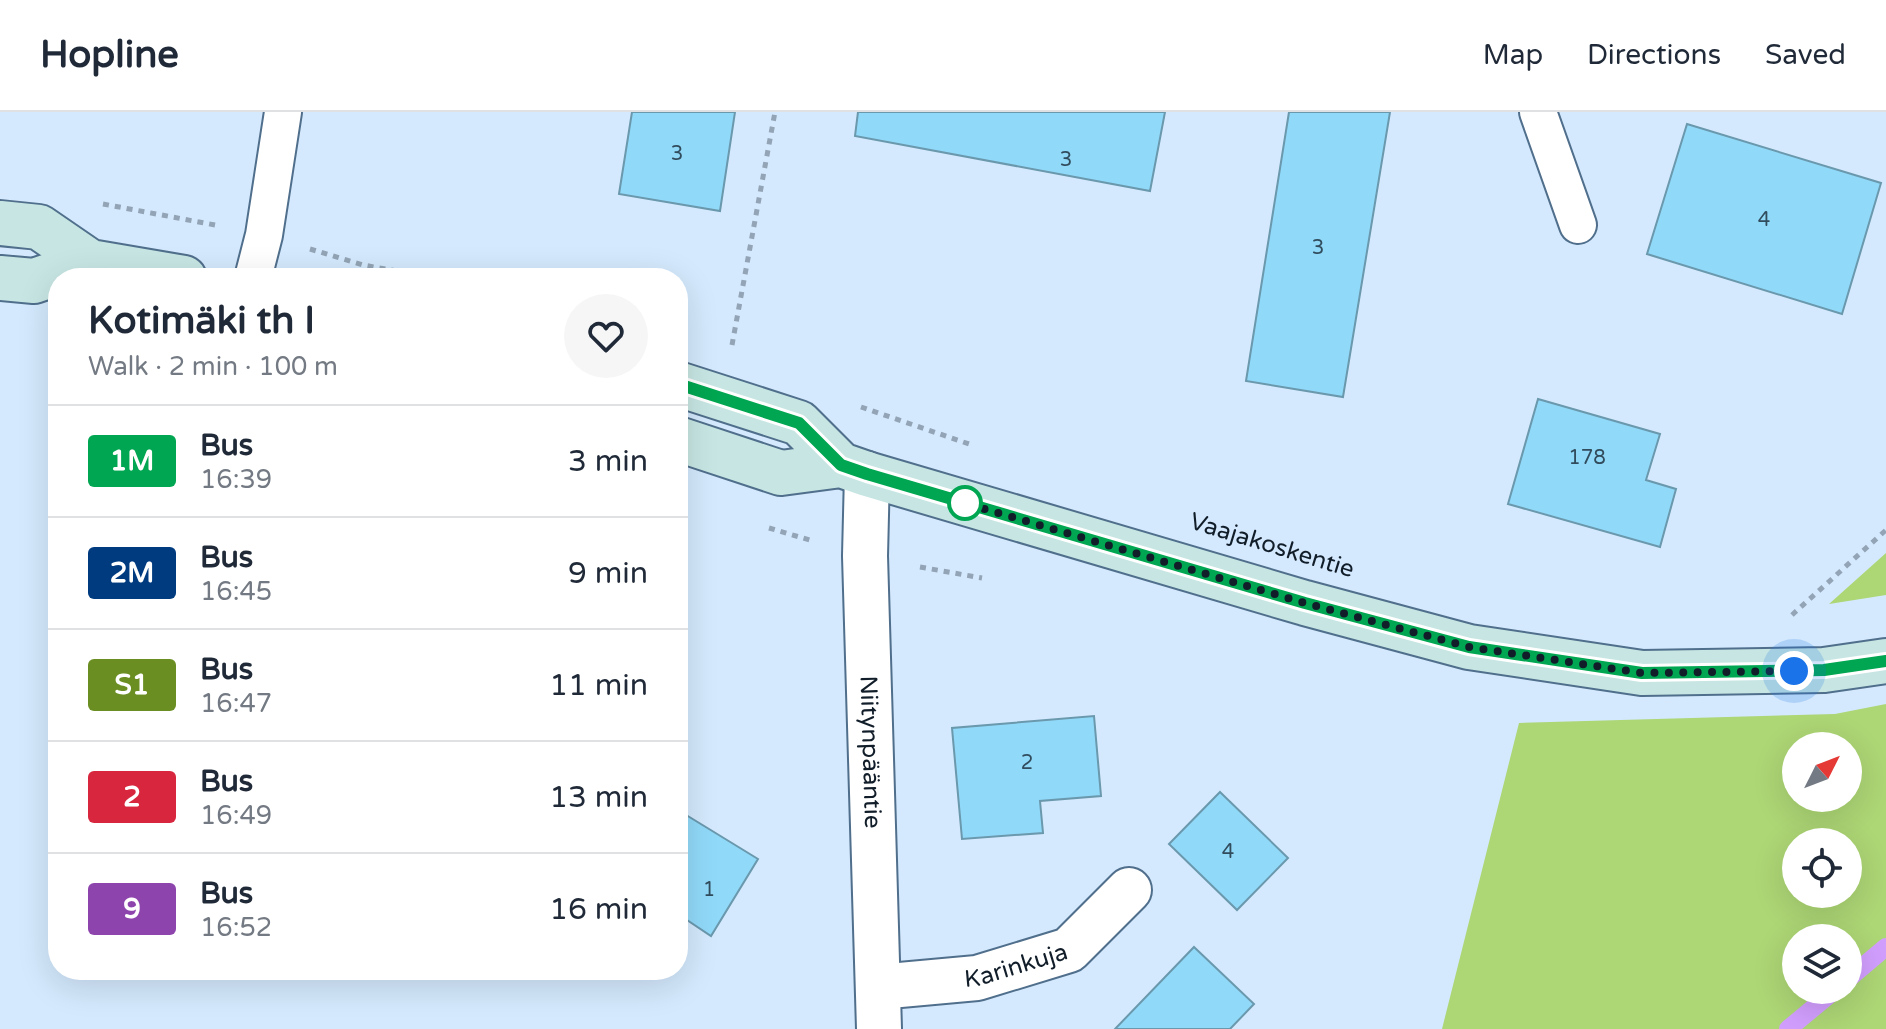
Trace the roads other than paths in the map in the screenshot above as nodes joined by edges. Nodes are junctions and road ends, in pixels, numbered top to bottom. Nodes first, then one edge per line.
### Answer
1 (283, 112) edge
2 (1538, 112) edge
3 (0, 223) edge
4 (1578, 225) dead end
5 (90, 262) junction
6 (72, 268) edge
7 (125, 268) edge
8 (256, 268) edge
9 (48, 276) edge
10 (0, 278) edge
11 (688, 387) edge
12 (688, 442) edge
13 (854, 470) junction
14 (1886, 661) edge
15 (1129, 890) dead end
16 (879, 1008) edge

1 - 8 lane
2 - 4 lane
3 - 5 main road
5 - 6 main road
5 - 7 main road
9 - 10 main road
11 - 13 main road, Vaajakoskentie
12 - 13 main road, Vaajakoskentie
13 - 14 main road, Vaajakoskentie
13 - 16 street, Niitynpääntie
15 - 16 street, Karinkuja

